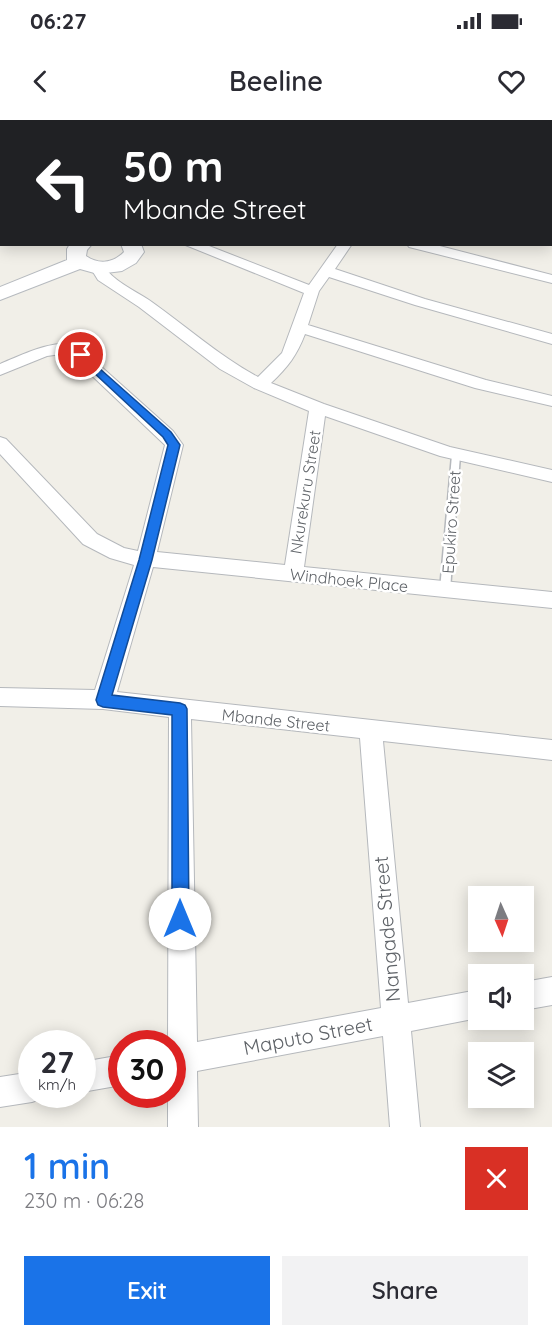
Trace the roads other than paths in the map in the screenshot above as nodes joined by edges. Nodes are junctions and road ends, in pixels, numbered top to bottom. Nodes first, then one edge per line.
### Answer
1 (132, 246) edge
2 (195, 246) edge
3 (344, 246) edge
4 (422, 246) edge
5 (86, 258) edge
6 (327, 271) junction
7 (552, 279) edge
8 (312, 291) junction
9 (0, 293) edge
10 (299, 327) junction
11 (552, 339) edge
12 (0, 370) edge
13 (260, 384) junction
14 (552, 401) edge
15 (318, 408) junction
16 (0, 443) edge
17 (456, 455) junction
18 (552, 476) edge
19 (145, 560) junction
20 (292, 574) junction
21 (446, 590) junction
22 (552, 600) edge
23 (0, 697) edge
24 (103, 700) junction
25 (180, 709) junction
26 (371, 731) junction
27 (552, 750) edge
28 (552, 991) edge
29 (534, 994) edge
30 (468, 1006) edge
31 (395, 1020) junction
32 (177, 1030) edge
33 (186, 1058) edge
34 (18, 1089) edge
35 (0, 1092) edge
36 (181, 1108) edge
37 (183, 1127) edge
38 (405, 1127) edge

1 - 5 street
2 - 8 street
3 - 6 street
4 - 7 street
5 - 9 street
5 - 13 street
6 - 8 street
6 - 11 street
8 - 10 street
10 - 13 street
10 - 14 street
12 - 19 street
13 - 15 street
15 - 17 street
15 - 20 street, Nkurekuru Street
16 - 19 street, Windhoek Place
17 - 18 street
17 - 21 lane, Epukiro Street
19 - 20 street, Windhoek Place
19 - 24 street
20 - 21 street, Windhoek Place
21 - 22 street, Windhoek Place
23 - 24 street, Mbande Street
24 - 25 street, Mbande Street
25 - 26 street, Mbande Street
25 - 32 street
26 - 27 street, Mbande Street
26 - 31 street, Nangade Street
28 - 29 street
30 - 31 street, Maputo Street
31 - 33 street, Maputo Street
31 - 38 street, Nangade Street
34 - 35 street
36 - 37 street

